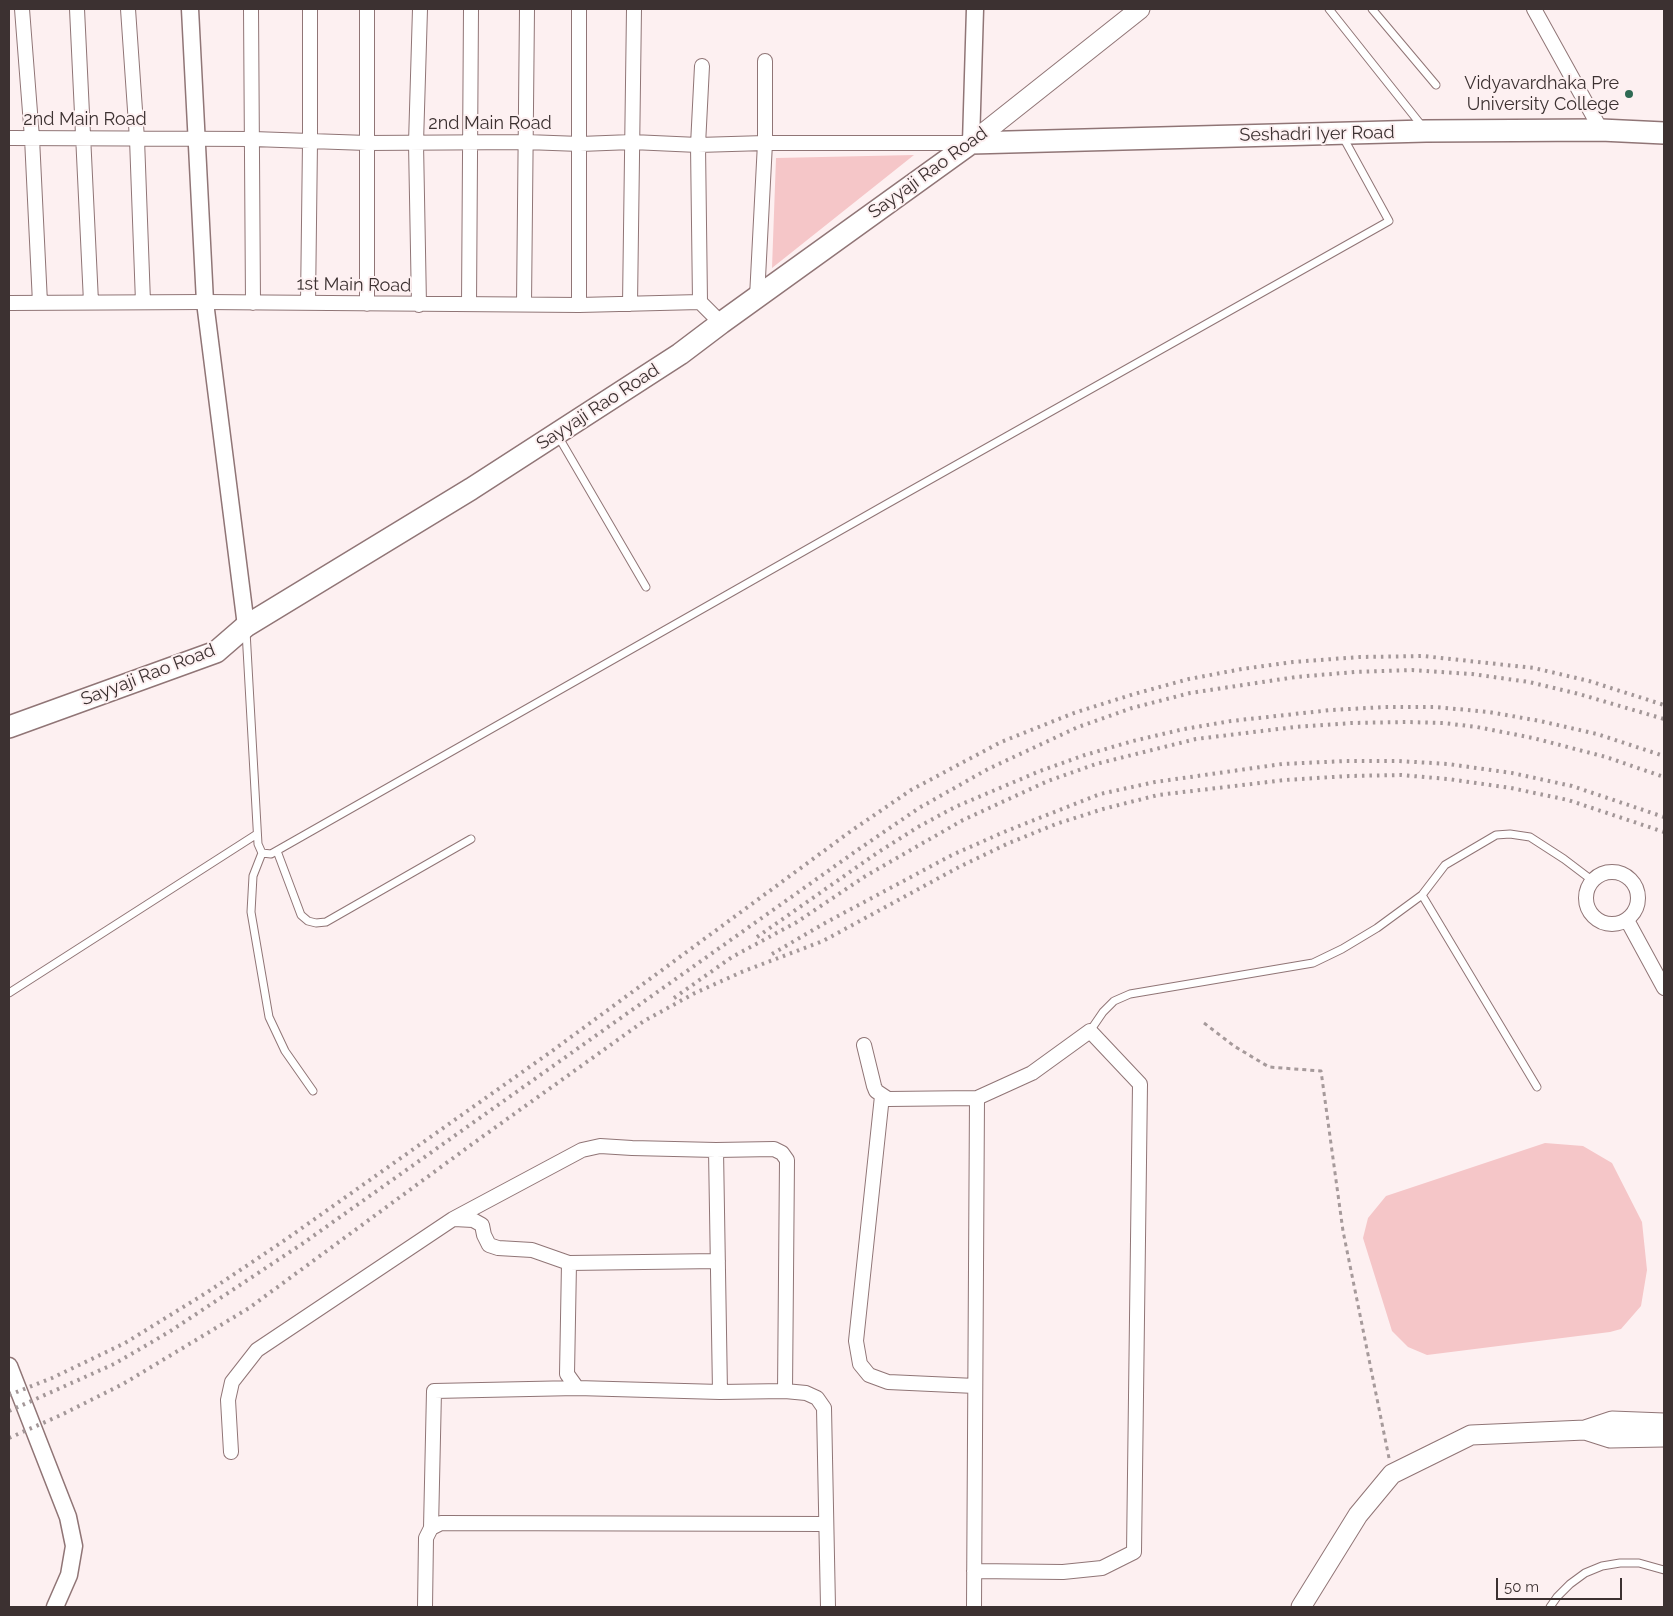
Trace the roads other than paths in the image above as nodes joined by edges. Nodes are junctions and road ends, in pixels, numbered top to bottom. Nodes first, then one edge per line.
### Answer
1 (22, 9) edge
2 (77, 9) edge
3 (128, 9) edge
4 (190, 9) edge
5 (251, 9) edge
6 (310, 9) edge
7 (368, 9) edge
8 (420, 9) edge
9 (471, 9) edge
10 (527, 9) edge
11 (579, 9) edge
12 (634, 9) edge
13 (975, 9) edge
14 (1140, 9) edge
15 (1329, 9) edge
16 (1372, 9) edge
17 (1534, 9) edge
18 (765, 61) dead end
19 (702, 66) dead end
20 (1436, 85) dead end
21 (1601, 130) junction
22 (1426, 131) junction
23 (1664, 133) edge
24 (1341, 134) junction
25 (9, 138) edge
26 (32, 138) junction
27 (83, 139) junction
28 (137, 139) junction
29 (197, 139) junction
30 (253, 139) junction
31 (310, 142) junction
32 (416, 142) junction
33 (526, 142) junction
34 (632, 142) junction
35 (367, 143) junction
36 (469, 143) junction
37 (764, 143) junction
38 (971, 143) junction
39 (580, 144) junction
40 (698, 145) junction
41 (758, 297) junction
42 (91, 302) junction
43 (143, 302) junction
44 (205, 302) junction
45 (700, 302) junction
46 (9, 303) edge
47 (40, 303) junction
48 (253, 303) junction
49 (308, 303) junction
50 (367, 304) junction
51 (419, 304) junction
52 (469, 304) junction
53 (524, 304) junction
54 (630, 304) junction
55 (579, 305) junction
56 (721, 323) junction
57 (557, 434) junction
58 (646, 587) dead end
59 (246, 626) junction
60 (9, 727) edge
61 (257, 834) junction
62 (471, 839) dead end
63 (277, 851) junction
64 (262, 852) junction
65 (1593, 881) junction
66 (1422, 895) junction
67 (1627, 920) junction
68 (1664, 988) edge
69 (9, 993) edge
70 (1090, 1032) junction
71 (864, 1045) dead end
72 (1537, 1087) dead end
73 (313, 1091) dead end
74 (882, 1096) junction
75 (977, 1098) junction
76 (716, 1150) junction
77 (454, 1219) junction
78 (718, 1261) junction
79 (569, 1263) junction
80 (9, 1366) edge
81 (975, 1386) junction
82 (578, 1388) junction
83 (786, 1391) junction
84 (720, 1392) junction
85 (1664, 1423) edge
86 (1585, 1430) junction
87 (1664, 1437) edge
88 (231, 1452) dead end
89 (826, 1524) junction
90 (432, 1528) junction
91 (1664, 1570) edge
92 (974, 1571) junction
93 (55, 1607) edge
94 (425, 1607) edge
95 (828, 1607) edge
96 (974, 1607) edge
97 (1300, 1607) edge
98 (1550, 1607) edge

1 - 26 street
2 - 27 street
3 - 28 street
4 - 29 street
5 - 30 street
6 - 31 street
7 - 35 street
8 - 32 street
9 - 36 street
10 - 33 street
11 - 39 street
12 - 34 street
13 - 38 street
14 - 38 main road, Sayyaji Rao Road
15 - 22 lane
16 - 20 lane
17 - 21 street
18 - 37 street
19 - 40 street
21 - 22 main road, Seshadri Iyer Road
21 - 23 main road, Seshadri Iyer Road
22 - 24 main road, Seshadri Iyer Road
24 - 38 main road, Seshadri Iyer Road
24 - 63 lane
25 - 26 street, 2nd Main Road
26 - 27 street, 2nd Main Road
26 - 47 street
27 - 28 street, 2nd Main Road
27 - 42 street
28 - 29 street, 2nd Main Road
28 - 43 street
29 - 30 street, 2nd Main Road
29 - 44 street
30 - 31 street, 2nd Main Road
30 - 48 street
31 - 35 street, 2nd Main Road
31 - 49 street
32 - 35 street, 2nd Main Road
32 - 36 street, 2nd Main Road
32 - 51 street
33 - 36 street, 2nd Main Road
33 - 39 street, 2nd Main Road
33 - 53 street
34 - 39 street, 2nd Main Road
34 - 40 street, 2nd Main Road
34 - 54 street
35 - 50 street
36 - 52 street
37 - 38 street, 2nd Main Road
37 - 40 street, 2nd Main Road
37 - 41 street
38 - 41 main road, Sayyaji Rao Road
39 - 55 street
40 - 45 street
41 - 56 main road, Sayyaji Rao Road
42 - 43 street, 1st Main Road
42 - 47 street, 1st Main Road
43 - 44 street, 1st Main Road
44 - 48 street, 1st Main Road
44 - 59 street
45 - 54 street, 1st Main Road
45 - 56 street
46 - 47 street, 1st Main Road
48 - 49 street, 1st Main Road
49 - 50 street, 1st Main Road
50 - 51 street, 1st Main Road
51 - 52 street, 1st Main Road
52 - 53 street, 1st Main Road
53 - 55 street, 1st Main Road
54 - 55 street, 1st Main Road
56 - 57 main road, Sayyaji Rao Road
57 - 58 lane
57 - 59 main road, Sayyaji Rao Road
59 - 60 main road, Sayyaji Rao Road
59 - 61 lane
61 - 64 lane
61 - 69 lane
62 - 63 lane
63 - 64 lane
64 - 73 lane
65 - 66 lane
65 - 67 street
65 - 67 street
66 - 70 lane
66 - 72 lane
67 - 68 street
70 - 75 street
70 - 92 street
71 - 74 street
74 - 75 street
74 - 81 street
75 - 81 street
76 - 77 street
76 - 78 street
76 - 83 street
77 - 79 street
77 - 88 street
78 - 79 street
78 - 84 street
79 - 82 street
80 - 93 street
81 - 92 street
82 - 84 street
82 - 90 street
83 - 84 street
83 - 89 street
85 - 86 main road
86 - 87 main road
86 - 97 main road
89 - 90 street
89 - 95 street
90 - 94 street
91 - 98 lane
92 - 96 street

